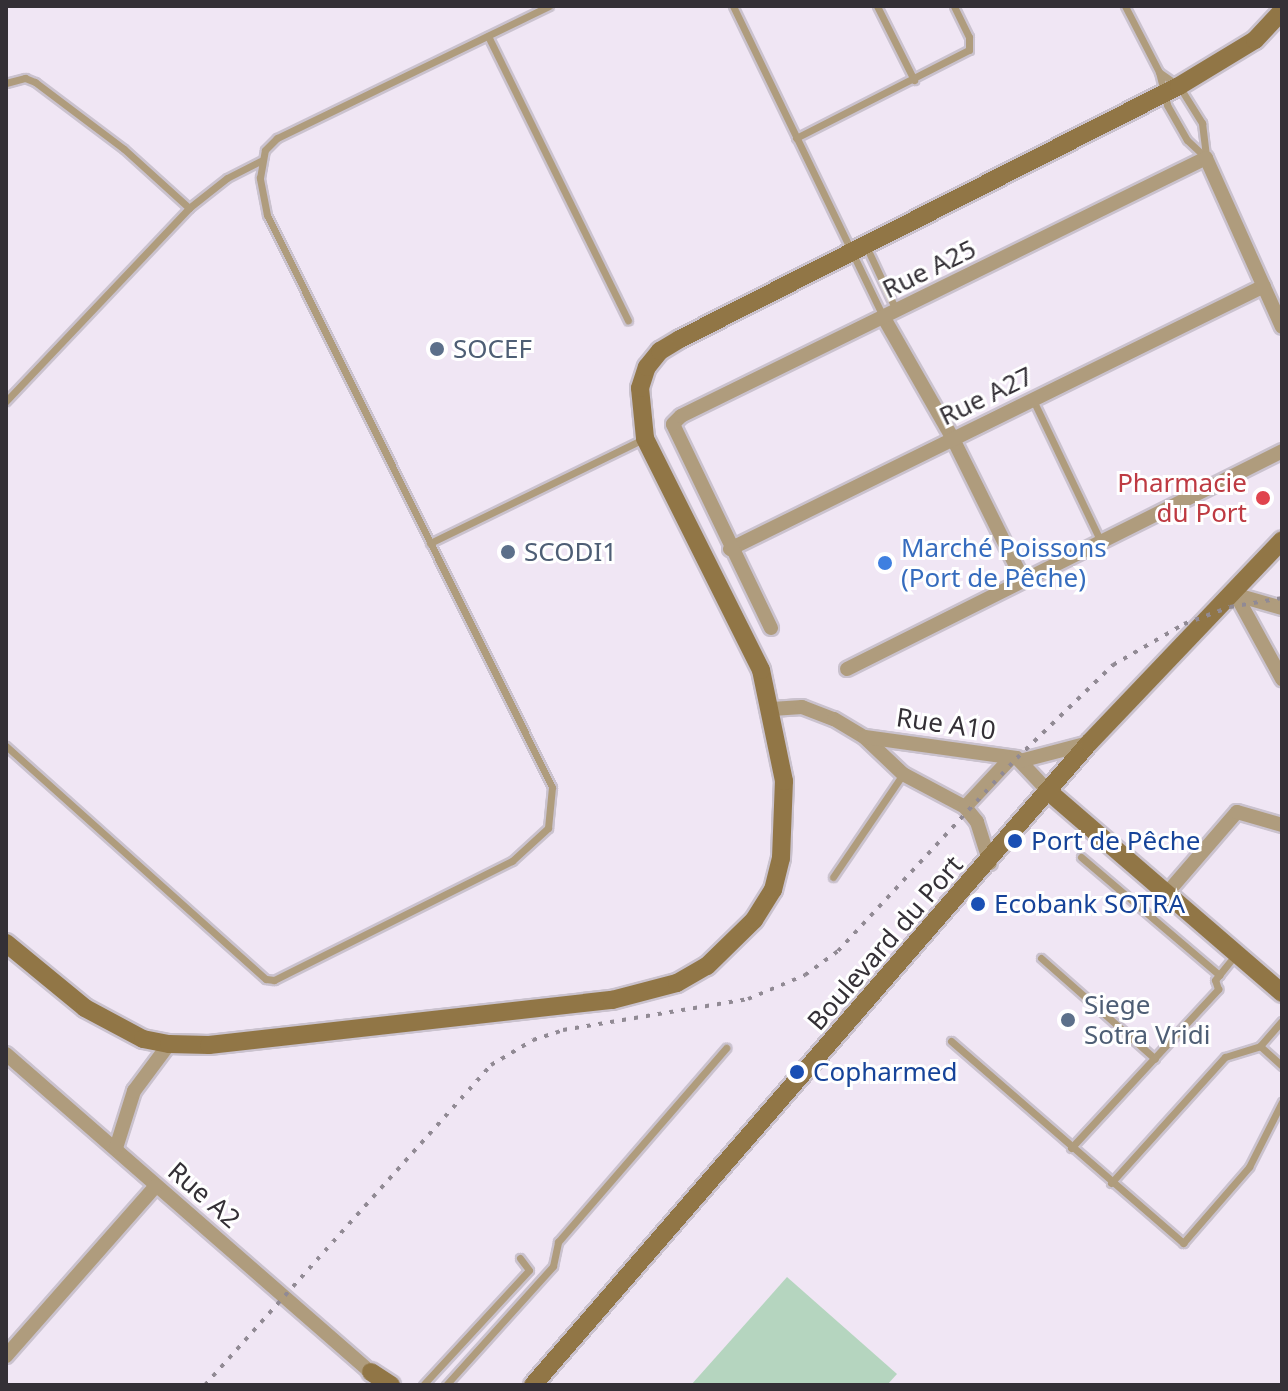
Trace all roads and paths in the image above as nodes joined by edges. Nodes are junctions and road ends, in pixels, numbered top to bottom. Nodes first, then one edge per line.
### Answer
1 (549, 6) edge
2 (733, 6) edge
3 (877, 6) edge
4 (954, 6) edge
5 (1125, 6) edge
6 (1282, 11) edge
7 (488, 36) junction
8 (1159, 72) junction
9 (914, 80) junction
10 (6, 83) edge
11 (1179, 86) junction
12 (1162, 94) junction
13 (796, 138) junction
14 (1206, 158) junction
15 (261, 161) junction
16 (189, 208) junction
17 (859, 250) junction
18 (1264, 286) junction
19 (891, 315) junction
20 (628, 320) dead end
21 (1281, 324) edge
22 (1033, 400) junction
23 (6, 401) edge
24 (645, 438) junction
25 (953, 439) junction
26 (1282, 451) edge
27 (1282, 540) edge
28 (1101, 542) junction
29 (430, 543) junction
30 (730, 549) junction
31 (1023, 580) junction
32 (1235, 595) junction
33 (1282, 608) edge
34 (771, 628) dead end
35 (847, 669) dead end
36 (1282, 679) edge
37 (772, 709) junction
38 (864, 737) junction
39 (1089, 743) junction
40 (6, 746) edge
41 (1015, 760) junction
42 (903, 774) junction
43 (1048, 791) junction
44 (965, 807) junction
45 (1282, 825) edge
46 (1081, 857) dead end
47 (990, 863) junction
48 (833, 877) dead end
49 (1167, 893) junction
50 (6, 943) edge
51 (1237, 954) junction
52 (1041, 958) dead end
53 (1219, 975) junction
54 (1282, 993) edge
55 (1282, 1021) edge
56 (951, 1041) dead end
57 (169, 1044) junction
58 (1260, 1046) junction
59 (726, 1048) dead end
60 (6, 1054) edge
61 (1155, 1059) junction
62 (1282, 1066) edge
63 (1282, 1102) edge
64 (116, 1148) junction
65 (1071, 1148) junction
66 (1111, 1183) junction
67 (156, 1186) junction
68 (520, 1258) dead end
69 (6, 1356) edge
70 (376, 1379) edge
71 (391, 1385) edge
72 (423, 1385) edge
73 (446, 1385) edge
74 (533, 1385) edge

1 - 7 lane
2 - 13 lane
3 - 9 lane
4 - 9 lane
5 - 8 lane
6 - 11 street
7 - 15 lane
7 - 20 lane
8 - 11 lane
8 - 12 lane
9 - 13 lane
10 - 16 lane
11 - 12 street
11 - 14 lane
12 - 14 lane
12 - 17 street
13 - 17 lane
14 - 18 street
14 - 19 street, Rue A25
15 - 16 lane
15 - 29 lane
16 - 23 lane
17 - 19 lane
17 - 19 lane
17 - 24 street
18 - 21 street
18 - 22 street, Rue A27
19 - 25 street
19 - 30 street, Rue A25
22 - 25 street, Rue A27
22 - 28 lane
24 - 29 lane
24 - 37 street
25 - 30 street, Rue A27
25 - 31 street
26 - 28 street
27 - 32 street, Boulevard du Port
28 - 31 street
29 - 40 lane
30 - 34 street
31 - 35 street
32 - 33 street
32 - 36 street
32 - 39 street, Boulevard du Port
37 - 38 street, Rue A10
37 - 57 street
38 - 41 street, Rue A10
38 - 42 street, Rue A10
39 - 41 street, Rue A10
39 - 43 street, Boulevard du Port
41 - 43 street, Rue A10
41 - 44 street
42 - 44 street, Rue A10
42 - 48 lane
43 - 47 street, Boulevard du Port
43 - 49 street
44 - 47 street
45 - 49 street
46 - 53 lane
47 - 74 street, Boulevard du Port
49 - 51 street
50 - 57 street
51 - 53 lane
51 - 54 street
52 - 61 lane
53 - 61 lane
55 - 58 lane
56 - 65 lane
57 - 64 street
58 - 62 lane
58 - 66 lane
59 - 73 lane
60 - 64 street, Rue A2
61 - 65 lane
63 - 66 lane
64 - 67 street, Rue A2
65 - 66 lane
67 - 69 street
67 - 70 street, Rue A2
68 - 72 lane
70 - 71 street

